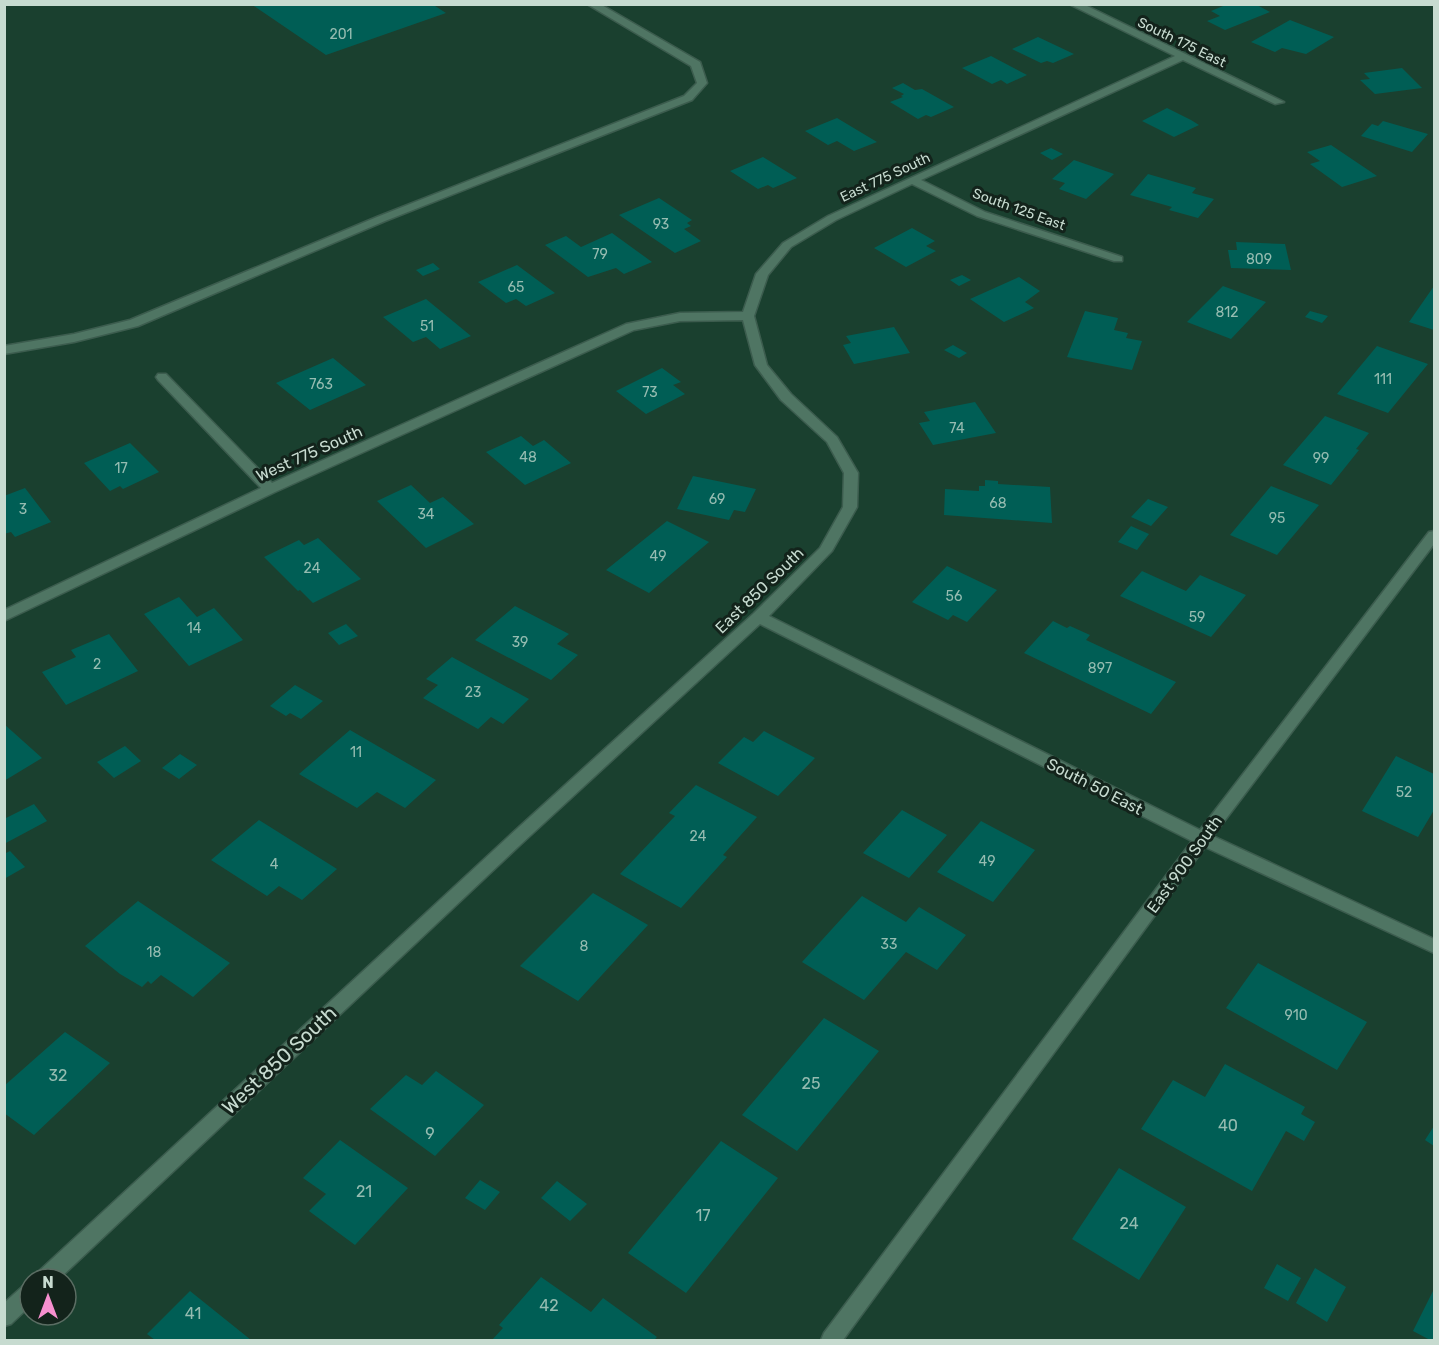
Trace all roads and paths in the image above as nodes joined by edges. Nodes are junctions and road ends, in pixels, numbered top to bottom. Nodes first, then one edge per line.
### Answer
1 (592, 4) edge
2 (1074, 4) edge
3 (1182, 57) junction
4 (1279, 102) dead end
5 (912, 180) junction
6 (1118, 259) dead end
7 (748, 316) junction
8 (4, 350) edge
9 (162, 377) dead end
10 (270, 489) junction
11 (1434, 535) edge
12 (4, 616) edge
13 (759, 617) junction
14 (1202, 838) junction
15 (513, 842) joint
16 (1434, 946) edge
17 (58, 1267) edge
18 (18, 1304) edge
19 (4, 1317) edge
20 (831, 1341) edge

1 - 8 street
2 - 3 street, South 175 East
3 - 4 street, South 175 East
3 - 5 street, East 775 South
5 - 6 street, South 125 East
5 - 7 street, East 775 South
7 - 10 street, West 775 South
7 - 13 street, East 850 South
9 - 10 street
10 - 12 street, West 775 South
11 - 14 street, East 900 South
13 - 14 street, South 50 East
13 - 15 street, East 850 South
14 - 16 street, South 50 East
14 - 20 street, East 900 South
15 - 17 street, West 850 South
18 - 19 street

